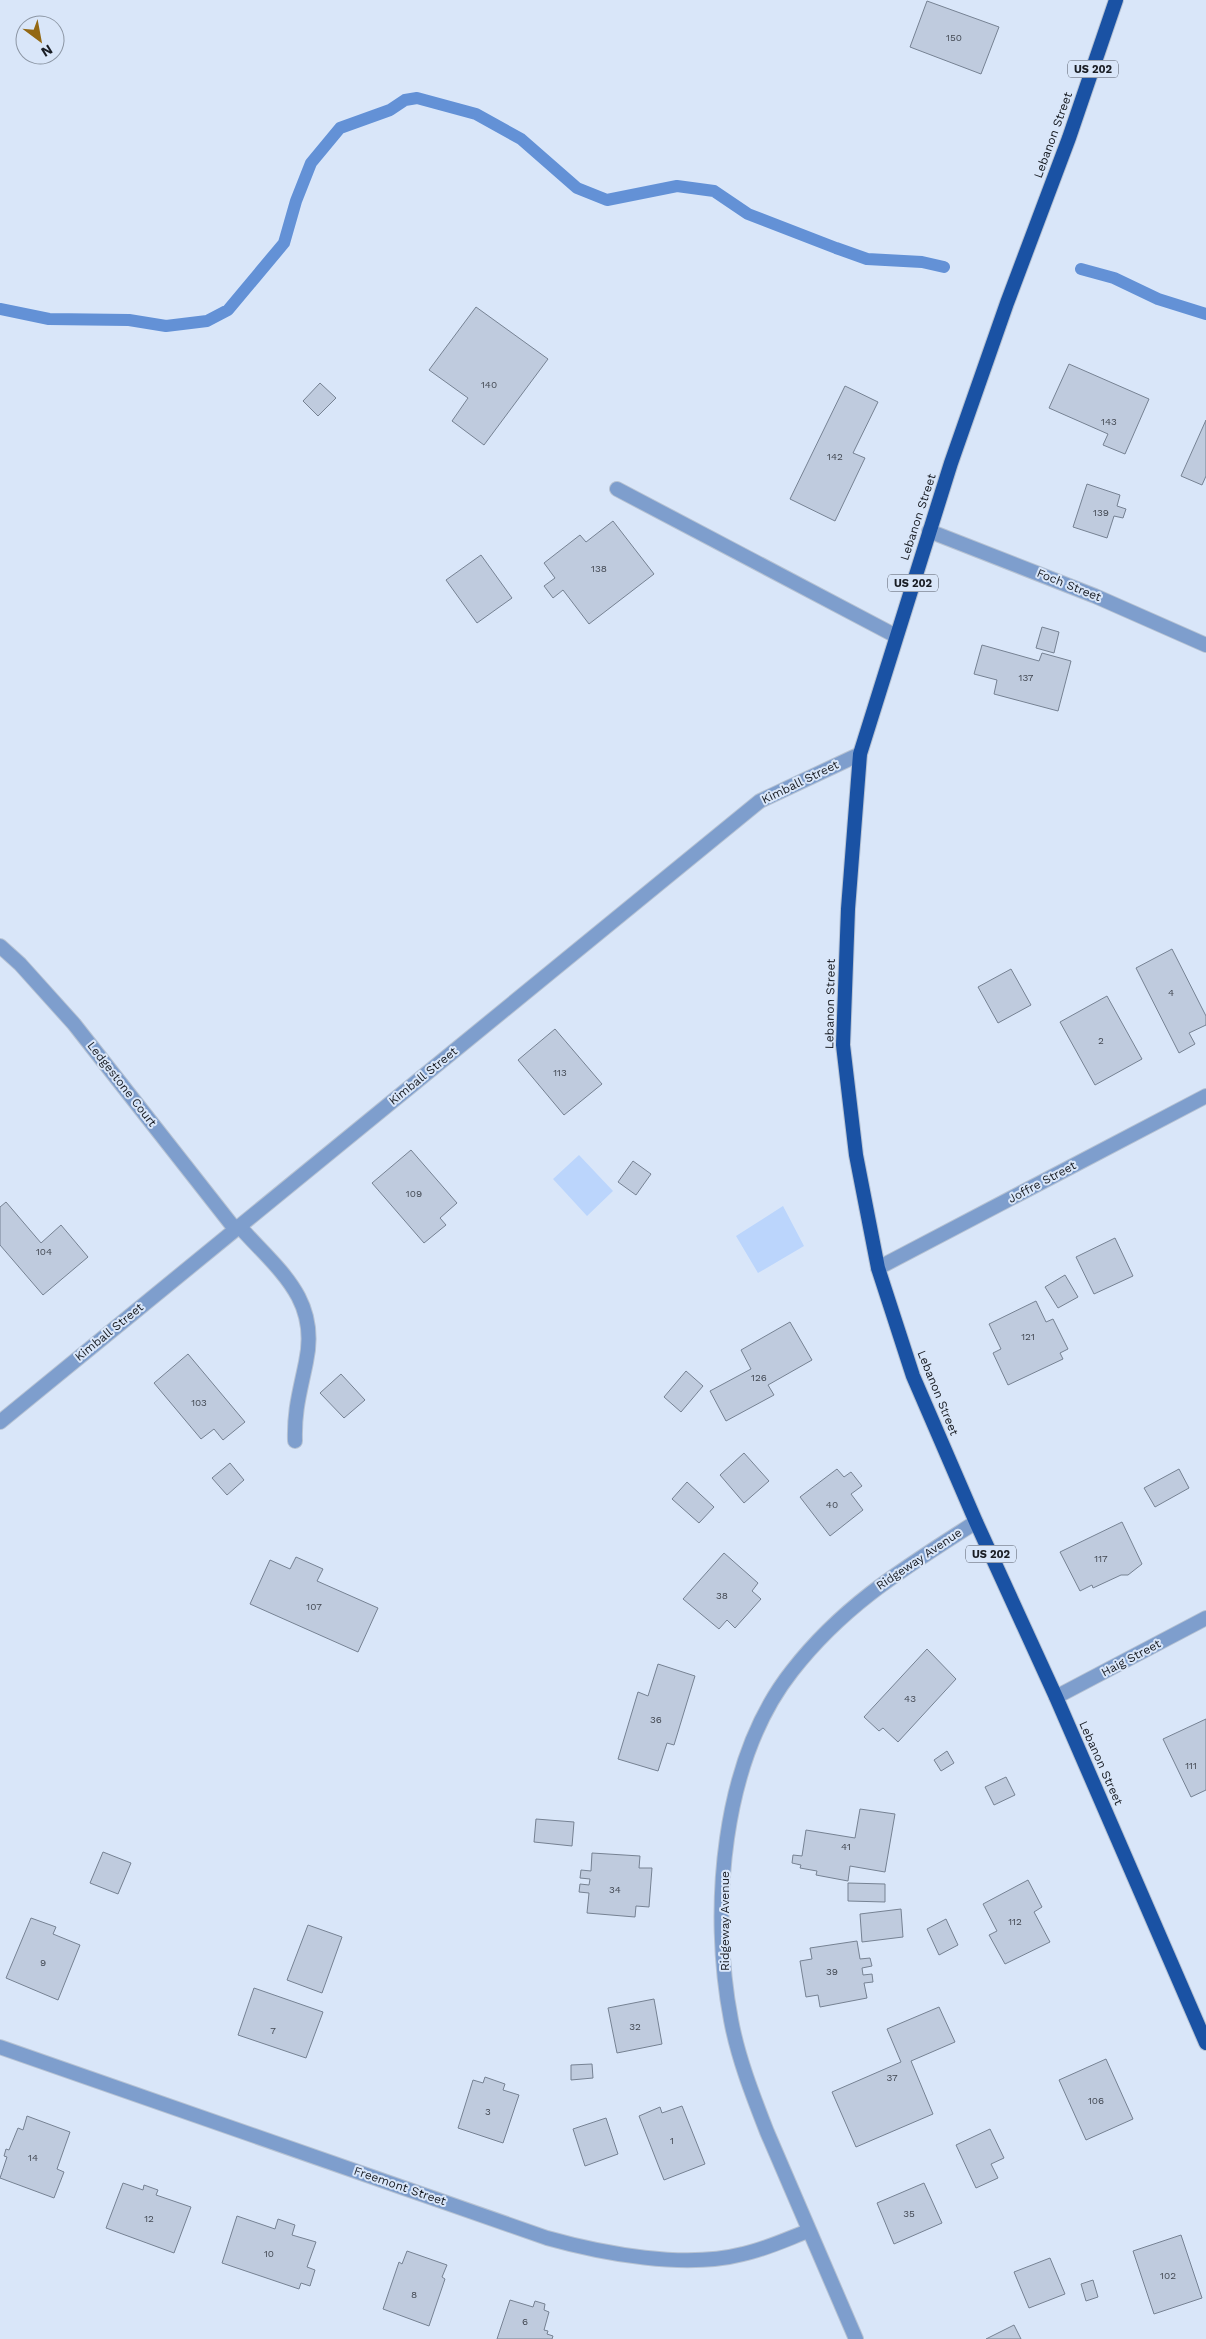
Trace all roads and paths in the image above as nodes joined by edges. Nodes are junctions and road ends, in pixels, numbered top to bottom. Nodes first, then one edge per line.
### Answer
1 (1116, 0) edge
2 (616, 489) dead end
3 (929, 531) junction
4 (896, 636) junction
5 (1206, 645) edge
6 (860, 754) junction
7 (0, 946) edge
8 (1206, 1096) edge
9 (237, 1227) junction
10 (878, 1268) junction
11 (0, 1422) edge
12 (295, 1441) dead end
13 (976, 1522) junction
14 (1206, 1618) edge
15 (1056, 1697) junction
16 (1206, 2043) edge
17 (0, 2047) edge
18 (808, 2231) junction
19 (856, 2339) edge

1 - 3 highway, Lebanon Street / US 202
2 - 4 street
3 - 4 highway, Lebanon Street / US 202
3 - 5 street, Foch Street
4 - 6 highway, Lebanon Street / US 202
6 - 9 street, Kimball Street
6 - 10 highway, Lebanon Street / US 202
7 - 9 street, Ledgestone Court
8 - 10 street, Joffre Street
9 - 11 street, Kimball Street
9 - 12 street, Ledgestone Court
10 - 13 highway, Lebanon Street / US 202
13 - 15 highway, Lebanon Street / US 202
13 - 18 street, Ridgeway Avenue
14 - 15 street, Haig Street
15 - 16 highway, Lebanon Street / US 202
17 - 18 street, Freemont Street
18 - 19 street, Ridgeway Avenue

